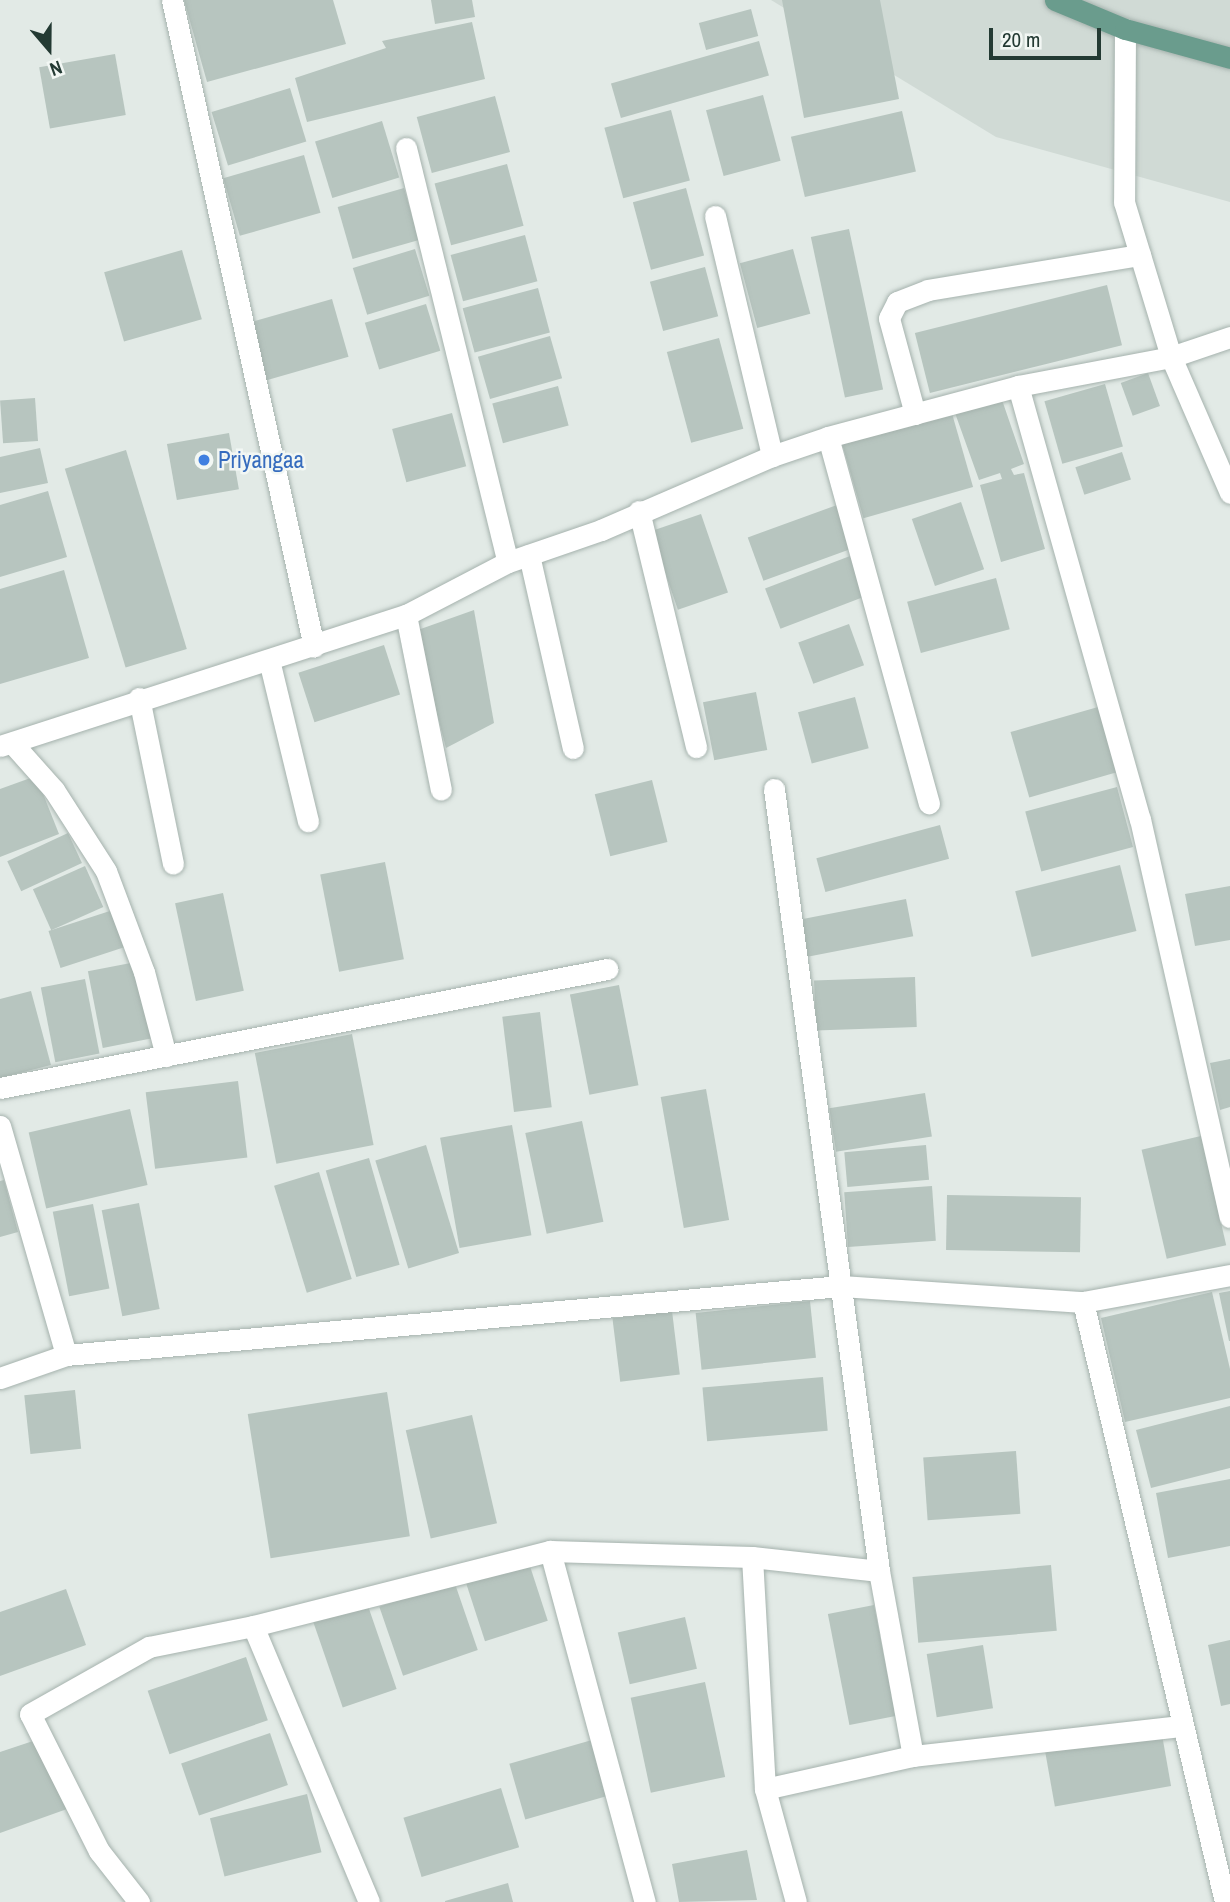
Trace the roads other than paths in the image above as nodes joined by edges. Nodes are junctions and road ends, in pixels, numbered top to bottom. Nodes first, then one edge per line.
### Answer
1 (172, 0) edge
2 (1055, 0) edge
3 (1125, 29) junction
4 (1230, 58) edge
5 (406, 148) dead end
6 (715, 216) dead end
7 (1140, 255) junction
8 (1230, 337) edge
9 (1171, 357) junction
10 (1018, 386) junction
11 (915, 414) junction
12 (828, 437) junction
13 (772, 456) junction
14 (1230, 493) edge
15 (639, 511) junction
16 (529, 555) junction
17 (508, 562) junction
18 (406, 615) junction
19 (314, 646) junction
20 (269, 660) junction
21 (139, 698) junction
22 (6, 745) edge
23 (696, 747) dead end
24 (573, 748) dead end
25 (774, 789) dead end
26 (441, 790) dead end
27 (929, 803) dead end
28 (308, 821) dead end
29 (173, 864) dead end
30 (607, 969) dead end
31 (166, 1056) junction
32 (0, 1088) edge
33 (0, 1126) edge
34 (1230, 1217) edge
35 (1230, 1275) edge
36 (841, 1286) junction
37 (1083, 1302) junction
38 (66, 1355) junction
39 (0, 1378) edge
40 (550, 1551) junction
41 (752, 1557) junction
42 (879, 1571) junction
43 (253, 1626) junction
44 (1181, 1726) junction
45 (913, 1756) junction
46 (765, 1789) junction
47 (139, 1902) edge
48 (369, 1902) edge
49 (645, 1902) edge
50 (796, 1902) edge
51 (1225, 1902) edge

1 - 19 street
2 - 3 main road
3 - 4 main road
3 - 7 street
5 - 17 street
6 - 13 street
7 - 9 street
7 - 11 street
8 - 9 street
9 - 10 street
9 - 14 street
10 - 11 street
10 - 34 street
11 - 12 street
12 - 13 street
12 - 27 street
13 - 15 street
15 - 16 street
15 - 23 street
16 - 17 street
16 - 24 street
17 - 18 street
18 - 19 street
18 - 26 street
19 - 20 street
20 - 21 street
20 - 28 street
21 - 22 street
21 - 29 street
22 - 31 street
25 - 36 street
30 - 31 street
31 - 32 street
33 - 38 street
35 - 37 street
36 - 37 street
36 - 38 street
36 - 42 street
37 - 44 street
38 - 39 street
40 - 41 street
40 - 43 street
40 - 49 street
41 - 42 street
41 - 46 street
42 - 45 street
43 - 47 street
43 - 48 street
44 - 45 street
44 - 51 street
45 - 46 street
46 - 50 street

